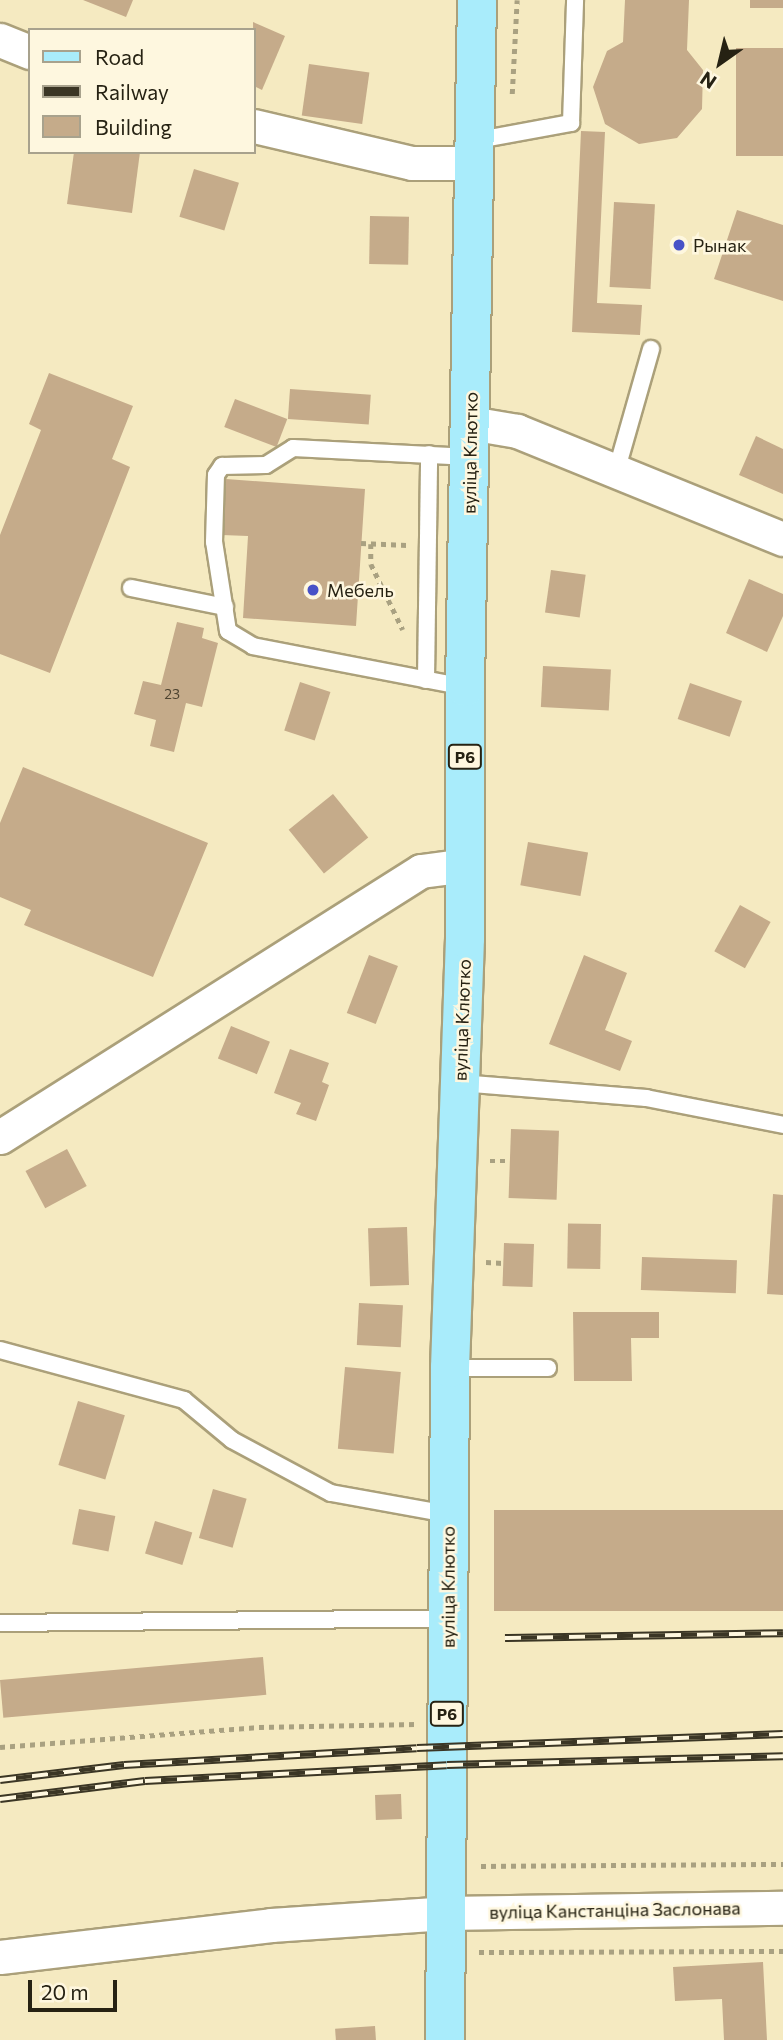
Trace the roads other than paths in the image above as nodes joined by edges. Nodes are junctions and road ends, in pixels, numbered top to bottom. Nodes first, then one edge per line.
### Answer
1 (477, 0) edge
2 (575, 0) edge
3 (0, 40) edge
4 (28, 51) edge
5 (256, 126) edge
6 (473, 152) junction
7 (650, 349) dead end
8 (470, 440) junction
9 (429, 454) junction
10 (616, 472) junction
11 (783, 539) edge
12 (131, 588) dead end
13 (225, 607) junction
14 (426, 680) junction
15 (465, 687) junction
16 (466, 865) junction
17 (460, 1083) junction
18 (783, 1125) edge
19 (0, 1137) edge
20 (0, 1350) edge
21 (450, 1368) junction
22 (548, 1368) dead end
23 (448, 1514) junction
24 (448, 1618) junction
25 (0, 1623) edge
26 (783, 1908) edge
27 (446, 1913) junction
28 (0, 1957) edge
29 (444, 2040) edge

1 - 6 main road, вуліца Клютко / Р6
2 - 6 lane
3 - 4 street
5 - 6 street
6 - 8 main road, вуліца Клютко / Р6
7 - 10 lane
8 - 9 lane
8 - 10 street
8 - 15 main road, вуліца Клютко / Р6
9 - 13 lane
9 - 14 lane
10 - 11 street
12 - 13 lane
13 - 14 lane
14 - 15 lane
15 - 16 main road, вуліца Клютко / Р6
16 - 17 main road, вуліца Клютко / Р6
16 - 19 street
17 - 18 lane
17 - 21 main road, вуліца Клютко / Р6
20 - 23 lane
21 - 22 lane
21 - 23 main road, вуліца Клютко / Р6
23 - 24 main road, вуліца Клютко / Р6
24 - 25 lane
24 - 27 main road, вуліца Клютко / Р6
26 - 27 street, вуліца Канстанціна Заслонава
27 - 28 street, вуліца Канстанціна Заслонава
27 - 29 main road, вуліца Клютко / Р6

